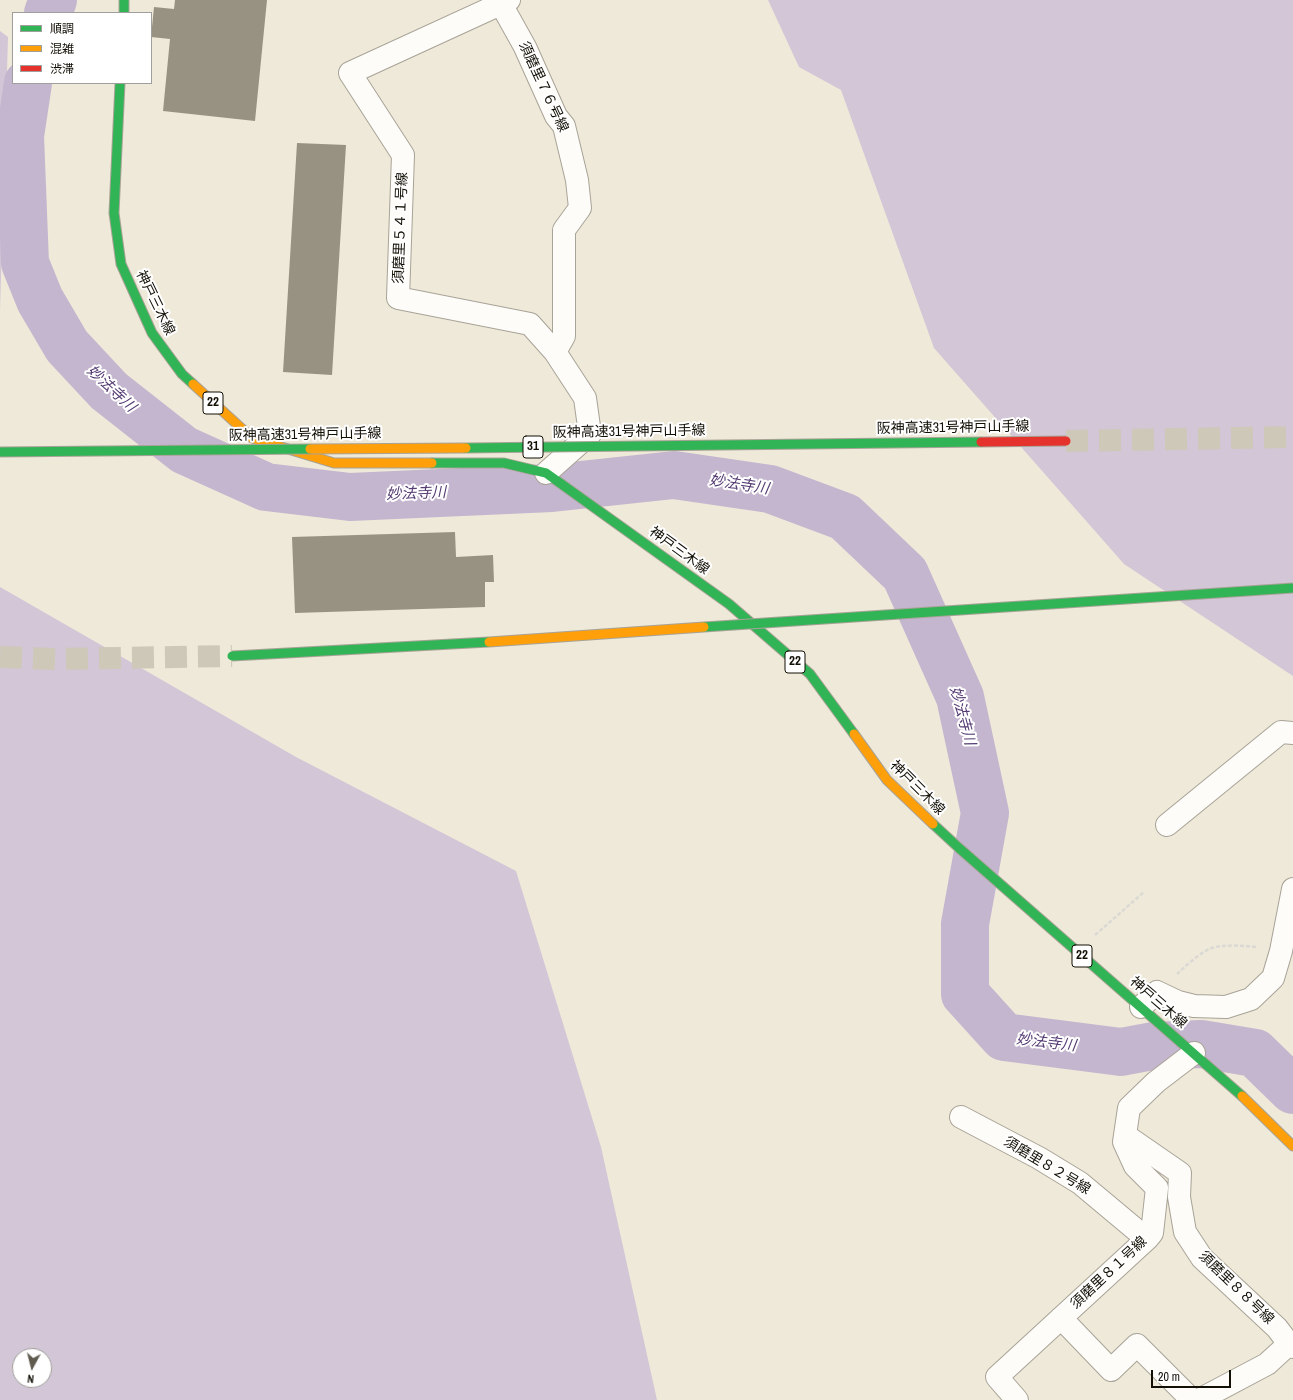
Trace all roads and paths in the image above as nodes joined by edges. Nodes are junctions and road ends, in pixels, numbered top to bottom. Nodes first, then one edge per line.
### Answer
1 (124, 0) edge
2 (505, 2) edge
3 (124, 12) edge
4 (120, 84) edge
5 (555, 352) junction
6 (1066, 441) tunnel mouth
7 (0, 452) edge
8 (546, 473) junction
9 (1293, 588) edge
10 (232, 656) tunnel mouth
11 (1293, 733) edge
12 (1167, 825) dead end
13 (1293, 889) edge
14 (1144, 892) dead end
15 (1289, 926) edge
16 (1091, 938) dead end
17 (1281, 951) junction
18 (1156, 992) junction
19 (1141, 1007) junction
20 (1193, 1052) junction
21 (961, 1116) dead end
22 (1125, 1135) junction
23 (1293, 1146) edge
24 (1147, 1239) junction
25 (1061, 1318) junction
26 (1291, 1345) edge
27 (1017, 1400) edge
28 (1192, 1400) edge
29 (1199, 1400) edge

1 - 3 main road
2 - 5 street, 須磨里７６号線
2 - 5 street, 須磨里５４１号線
4 - 8 main road, 神戸三木線 / 22
5 - 8 street
6 - 7 main road, 阪神高速31号神戸山手線 / 31, bridge
8 - 19 main road, 神戸三木線 / 22
9 - 10 main road, bridge
11 - 12 street
13 - 15 street
14 - 16 path
15 - 17 street
17 - 18 path
17 - 18 street
18 - 19 street
19 - 20 main road, 神戸三木線 / 22
20 - 22 street, 須磨里８１号線
20 - 23 main road, 神戸三木線 / 22
21 - 24 street, 須磨里８２号線
22 - 24 street, 須磨里８１号線
22 - 26 street, 須磨里８８号線
24 - 25 street, 須磨里８１号線
25 - 27 street, 須磨里８１号線
25 - 28 street
26 - 29 street

